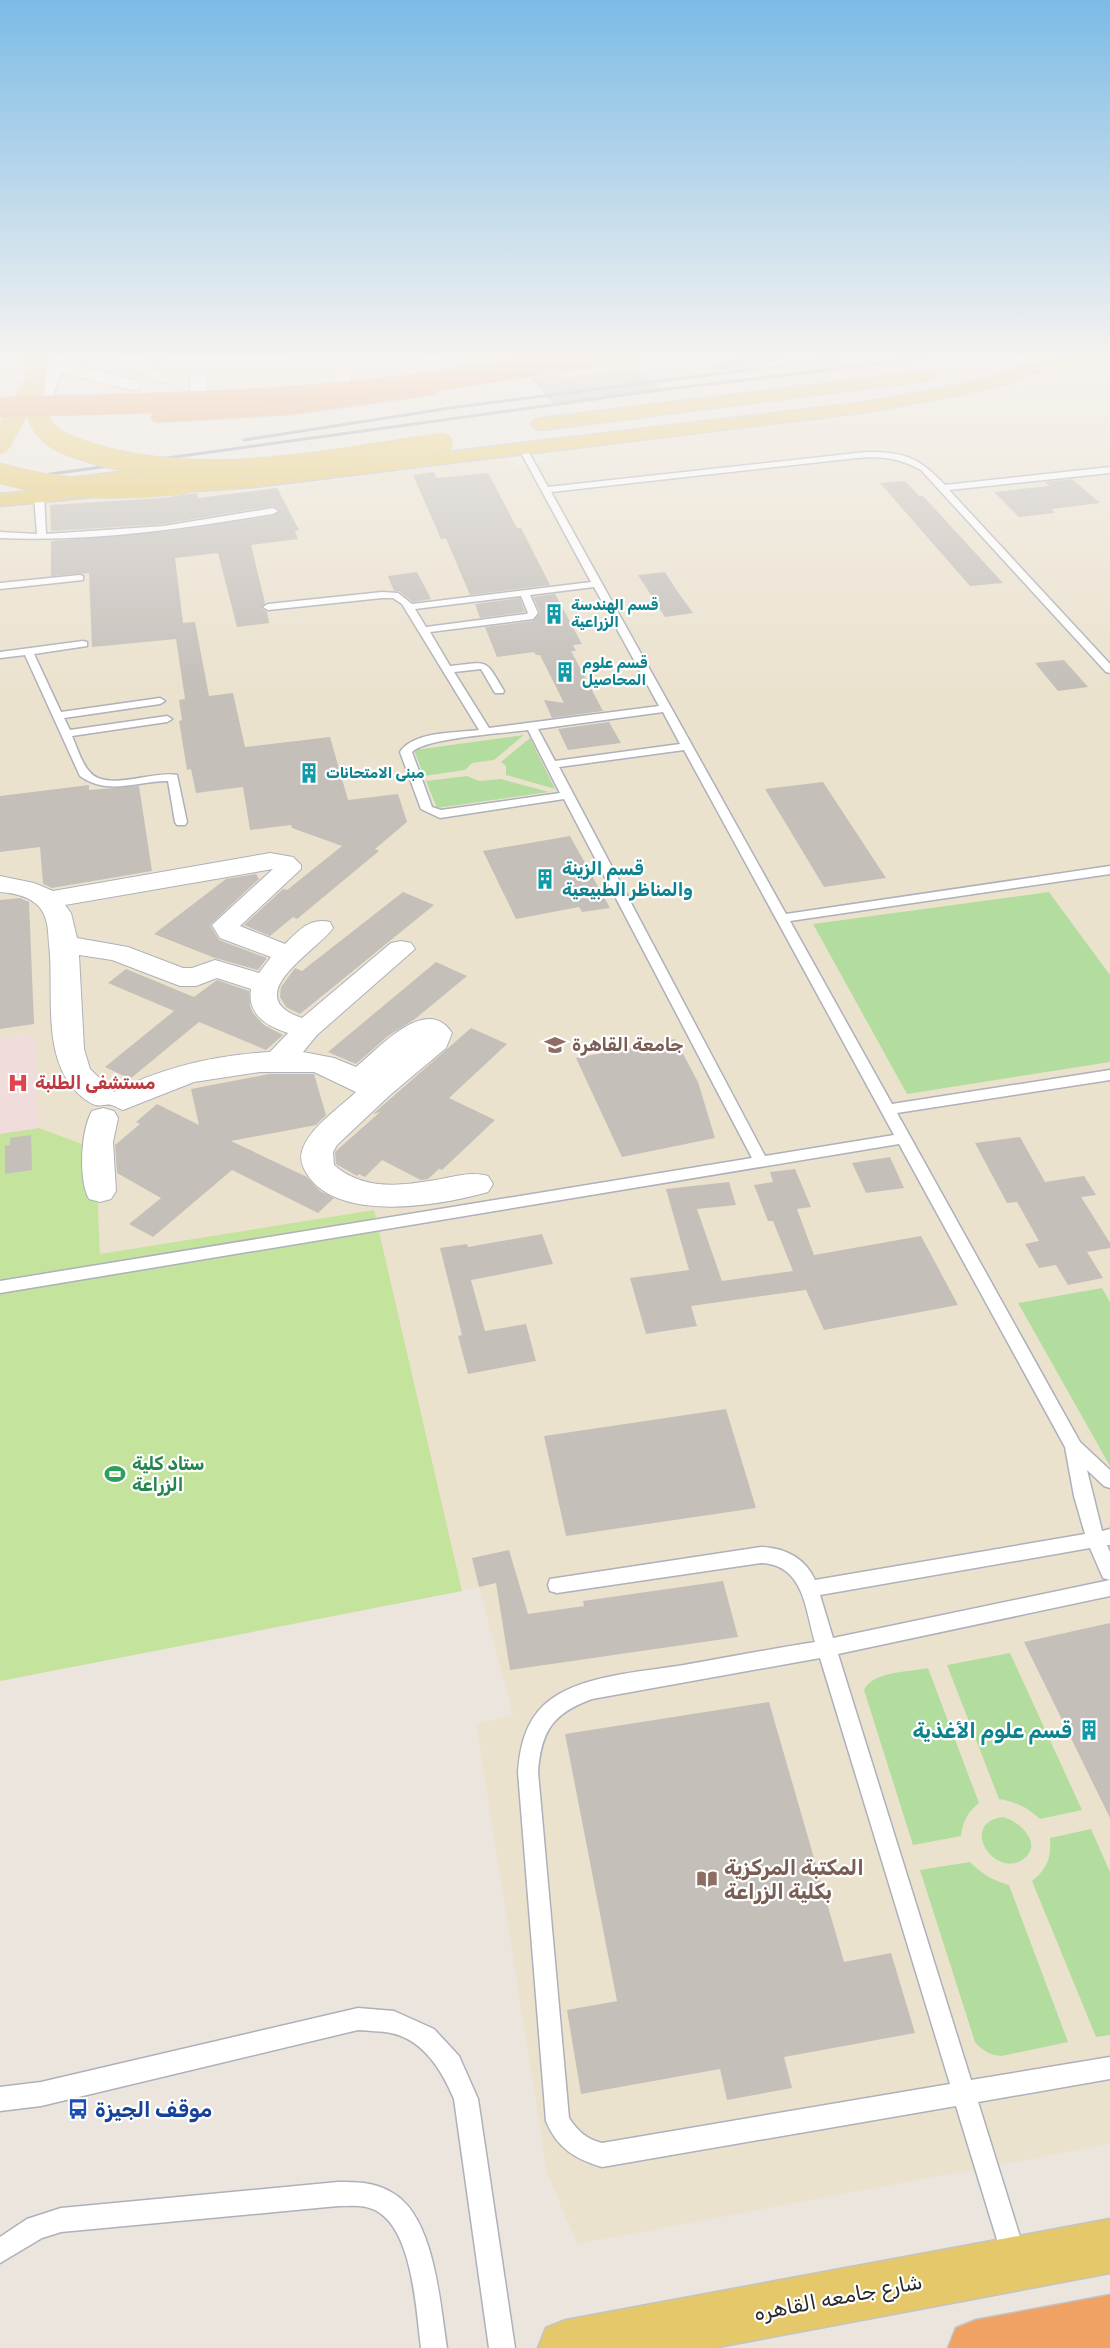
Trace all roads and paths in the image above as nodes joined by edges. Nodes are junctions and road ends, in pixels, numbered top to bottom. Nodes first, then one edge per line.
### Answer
1 (161, 467) edge
2 (210, 467) edge
3 (235, 467) edge
4 (237, 467) edge
5 (320, 467) edge
6 (375, 467) edge
7 (533, 467) edge
8 (761, 467) edge
9 (922, 467) edge
10 (1110, 470) edge
11 (0, 473) edge
12 (254, 481) junction
13 (942, 488) junction
14 (546, 490) junction
15 (0, 492) edge
16 (39, 495) junction
17 (0, 500) edge
18 (273, 511) dead end
19 (0, 536) edge
20 (42, 537) junction
21 (80, 578) dead end
22 (598, 584) junction
23 (0, 586) edge
24 (524, 593) junction
25 (268, 607) dead end
26 (409, 607) junction
27 (423, 630) junction
28 (83, 644) dead end
29 (28, 651) junction
30 (0, 655) edge
31 (447, 669) junction
32 (1110, 670) edge
33 (499, 691) dead end
34 (160, 701) dead end
35 (667, 708) junction
36 (58, 716) junction
37 (167, 719) dead end
38 (531, 726) junction
39 (486, 732) junction
40 (66, 734) junction
41 (688, 746) junction
42 (552, 765) junction
43 (567, 795) junction
44 (181, 822) dead end
45 (1110, 870) edge
46 (0, 884) edge
47 (47, 900) junction
48 (784, 918) junction
49 (320, 928) dead end
50 (63, 944) junction
51 (401, 949) dead end
52 (287, 954) junction
53 (267, 985) junction
54 (307, 1029) junction
55 (420, 1041) dead end
56 (266, 1062) junction
57 (1110, 1075) edge
58 (367, 1086) junction
59 (118, 1101) junction
60 (889, 1109) junction
61 (905, 1138) junction
62 (761, 1162) junction
63 (477, 1184) dead end
64 (100, 1191) dead end
65 (0, 1287) edge
66 (1074, 1447) junction
67 (1110, 1481) edge
68 (1102, 1539) edge
69 (1110, 1572) edge
70 (557, 1585) dead end
71 (1110, 1588) edge
72 (809, 1589) junction
73 (827, 1648) junction
74 (1110, 2067) edge
75 (963, 2092) junction
76 (0, 2099) edge
77 (1110, 2246) edge
78 (0, 2251) edge
79 (1016, 2263) junction
80 (1110, 2323) edge
81 (434, 2348) edge
82 (502, 2348) edge
83 (566, 2348) edge
84 (976, 2348) edge

1 - 4 main road, bridge
2 - 15 main road
3 - 12 main road
5 - 11 main road, bridge
6 - 12 main road
7 - 14 lane
8 - 14 lane
9 - 13 lane
10 - 13 lane
12 - 16 main road
13 - 32 lane
14 - 22 lane
16 - 17 main road
16 - 20 lane
18 - 20 lane
19 - 20 lane
21 - 23 lane
22 - 24 lane
22 - 35 lane
24 - 26 lane
24 - 27 lane
25 - 26 lane
26 - 27 lane
27 - 31 lane
28 - 29 lane
29 - 30 lane
29 - 36 lane
31 - 33 lane
31 - 39 lane
34 - 36 lane
35 - 38 lane
35 - 41 lane
36 - 40 lane
37 - 40 lane
38 - 39 lane
38 - 42 lane
39 - 43 lane
40 - 44 lane
41 - 42 lane
41 - 48 lane
42 - 43 lane
43 - 62 lane
45 - 48 lane
46 - 47 street
47 - 50 street
47 - 52 street
48 - 60 lane
49 - 52 street
50 - 53 street
50 - 59 street
51 - 54 street
52 - 53 street
53 - 54 street
54 - 56 street
55 - 58 street
56 - 58 street
56 - 59 street
57 - 60 lane
58 - 63 street
59 - 64 street
60 - 61 lane
61 - 62 lane
61 - 66 lane
62 - 65 lane
66 - 67 lane
66 - 68 lane
68 - 69 lane
68 - 72 lane
70 - 72 lane
71 - 73 lane
72 - 73 lane
73 - 75 lane
73 - 75 lane
74 - 75 lane
75 - 79 lane
76 - 82 lane
77 - 79 main road, شارع جامعه القاهره
78 - 81 lane
79 - 83 main road, شارع جامعه القاهره
80 - 84 highway

